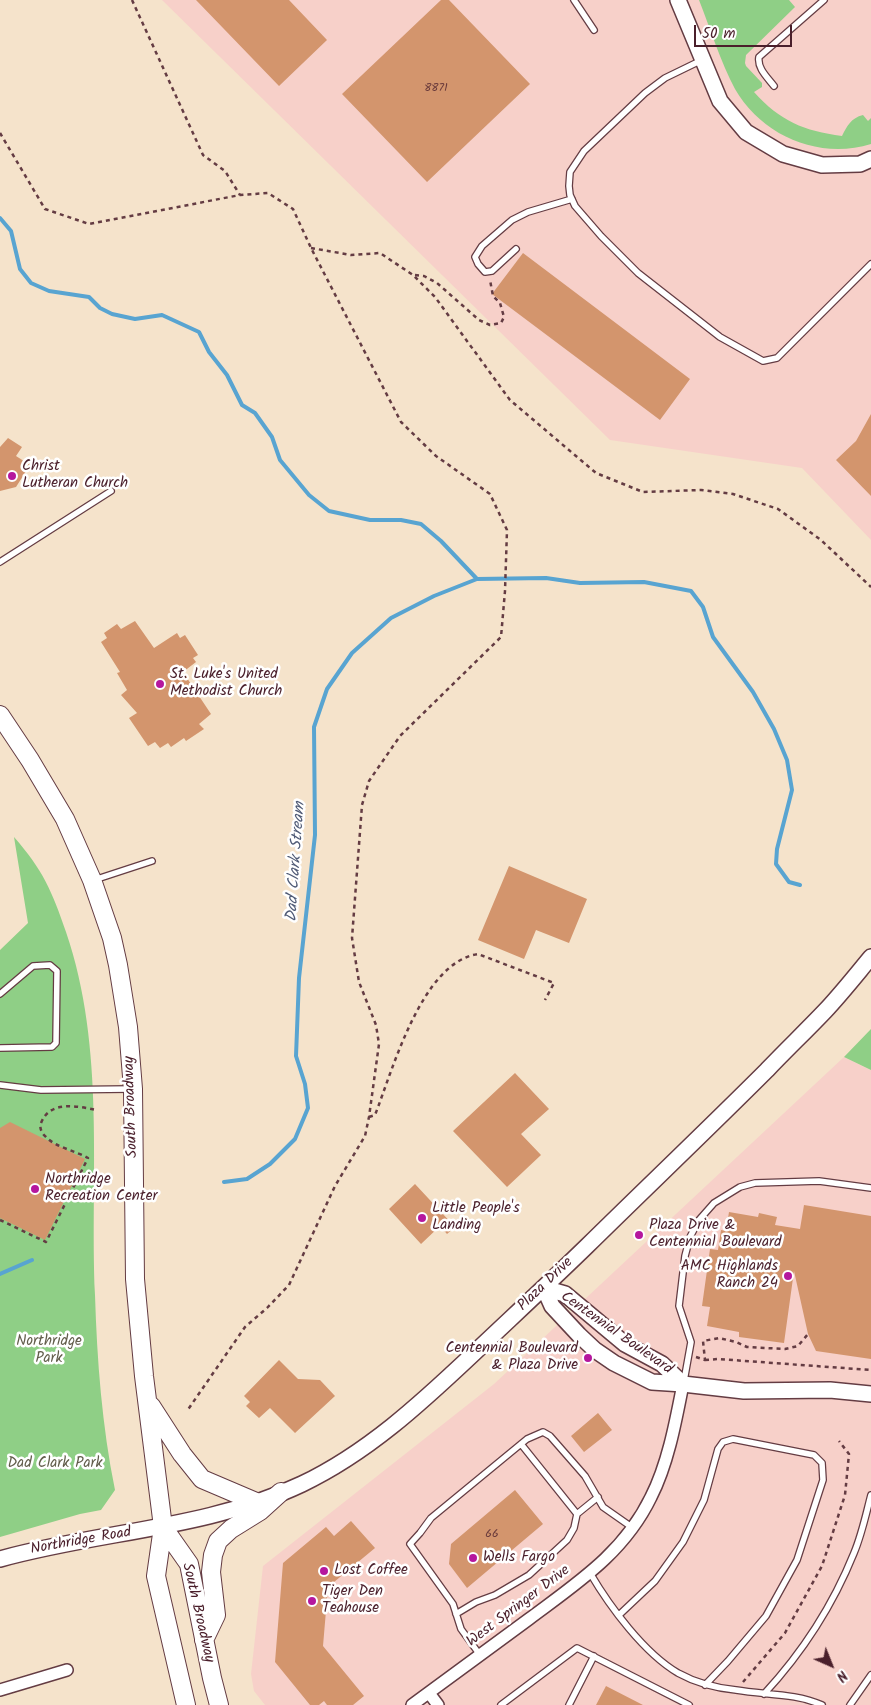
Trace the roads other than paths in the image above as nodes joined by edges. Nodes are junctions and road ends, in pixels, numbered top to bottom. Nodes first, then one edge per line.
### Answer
1 (574, 0) edge
2 (678, 0) edge
3 (824, 0) edge
4 (594, 30) dead end
5 (703, 59) junction
6 (774, 86) dead end
7 (871, 159) edge
8 (572, 199) junction
9 (516, 249) dead end
10 (871, 264) edge
11 (111, 490) dead end
12 (0, 562) edge
13 (0, 715) edge
14 (152, 860) dead end
15 (92, 880) junction
16 (871, 957) edge
17 (0, 994) edge
18 (0, 1048) edge
19 (0, 1086) edge
20 (133, 1089) junction
21 (871, 1188) edge
22 (544, 1288) junction
23 (683, 1384) junction
24 (871, 1394) edge
25 (148, 1401) junction
26 (521, 1444) junction
27 (281, 1492) junction
28 (871, 1494) edge
29 (598, 1497) junction
30 (256, 1502) junction
31 (577, 1514) junction
32 (163, 1527) junction
33 (633, 1528) junction
34 (0, 1559) edge
35 (590, 1573) junction
36 (456, 1614) junction
37 (619, 1615) junction
38 (204, 1640) junction
39 (480, 1655) junction
40 (594, 1656) junction
41 (67, 1670) dead end
42 (871, 1675) edge
43 (705, 1684) junction
44 (0, 1690) edge
45 (429, 1693) junction
46 (764, 1694) junction
47 (812, 1703) edge
48 (186, 1705) edge
49 (219, 1705) edge
50 (412, 1705) edge
51 (438, 1705) edge
52 (501, 1705) edge
53 (569, 1705) edge
54 (689, 1705) edge
55 (822, 1705) edge
56 (850, 1705) edge

1 - 4 lane
2 - 5 street
3 - 6 lane
5 - 7 street
5 - 8 lane
8 - 9 lane
8 - 10 lane
11 - 12 lane
13 - 15 main road, South Broadway
14 - 15 lane
15 - 20 main road, South Broadway
16 - 22 street, Plaza Drive
17 - 18 lane
19 - 20 lane
20 - 25 main road, South Broadway
21 - 23 lane
22 - 23 street, Centennial Boulevard
22 - 23 street, Centennial Boulevard
22 - 27 street, Plaza Drive
23 - 24 street, Centennial Boulevard
23 - 33 street, West Springer Drive
25 - 30 main road
25 - 32 main road, South Broadway
26 - 29 lane
26 - 31 lane
26 - 36 lane
27 - 30 street, Plaza Drive
27 - 38 main road
28 - 46 lane
29 - 31 lane
29 - 33 lane
30 - 32 street, Plaza Drive
31 - 36 lane
32 - 34 street, Northridge Road
32 - 38 main road, South Broadway
32 - 48 main road, South Broadway
33 - 35 street, West Springer Drive
35 - 37 lane
35 - 39 street, West Springer Drive
36 - 39 lane
37 - 43 lane
37 - 43 lane
38 - 49 main road, South Broadway
39 - 45 street, West Springer Drive
40 - 52 lane
40 - 53 lane
40 - 54 lane
41 - 44 street
42 - 56 lane
43 - 46 lane
45 - 50 street, West Springer Drive
45 - 51 street
46 - 47 lane
47 - 55 lane

